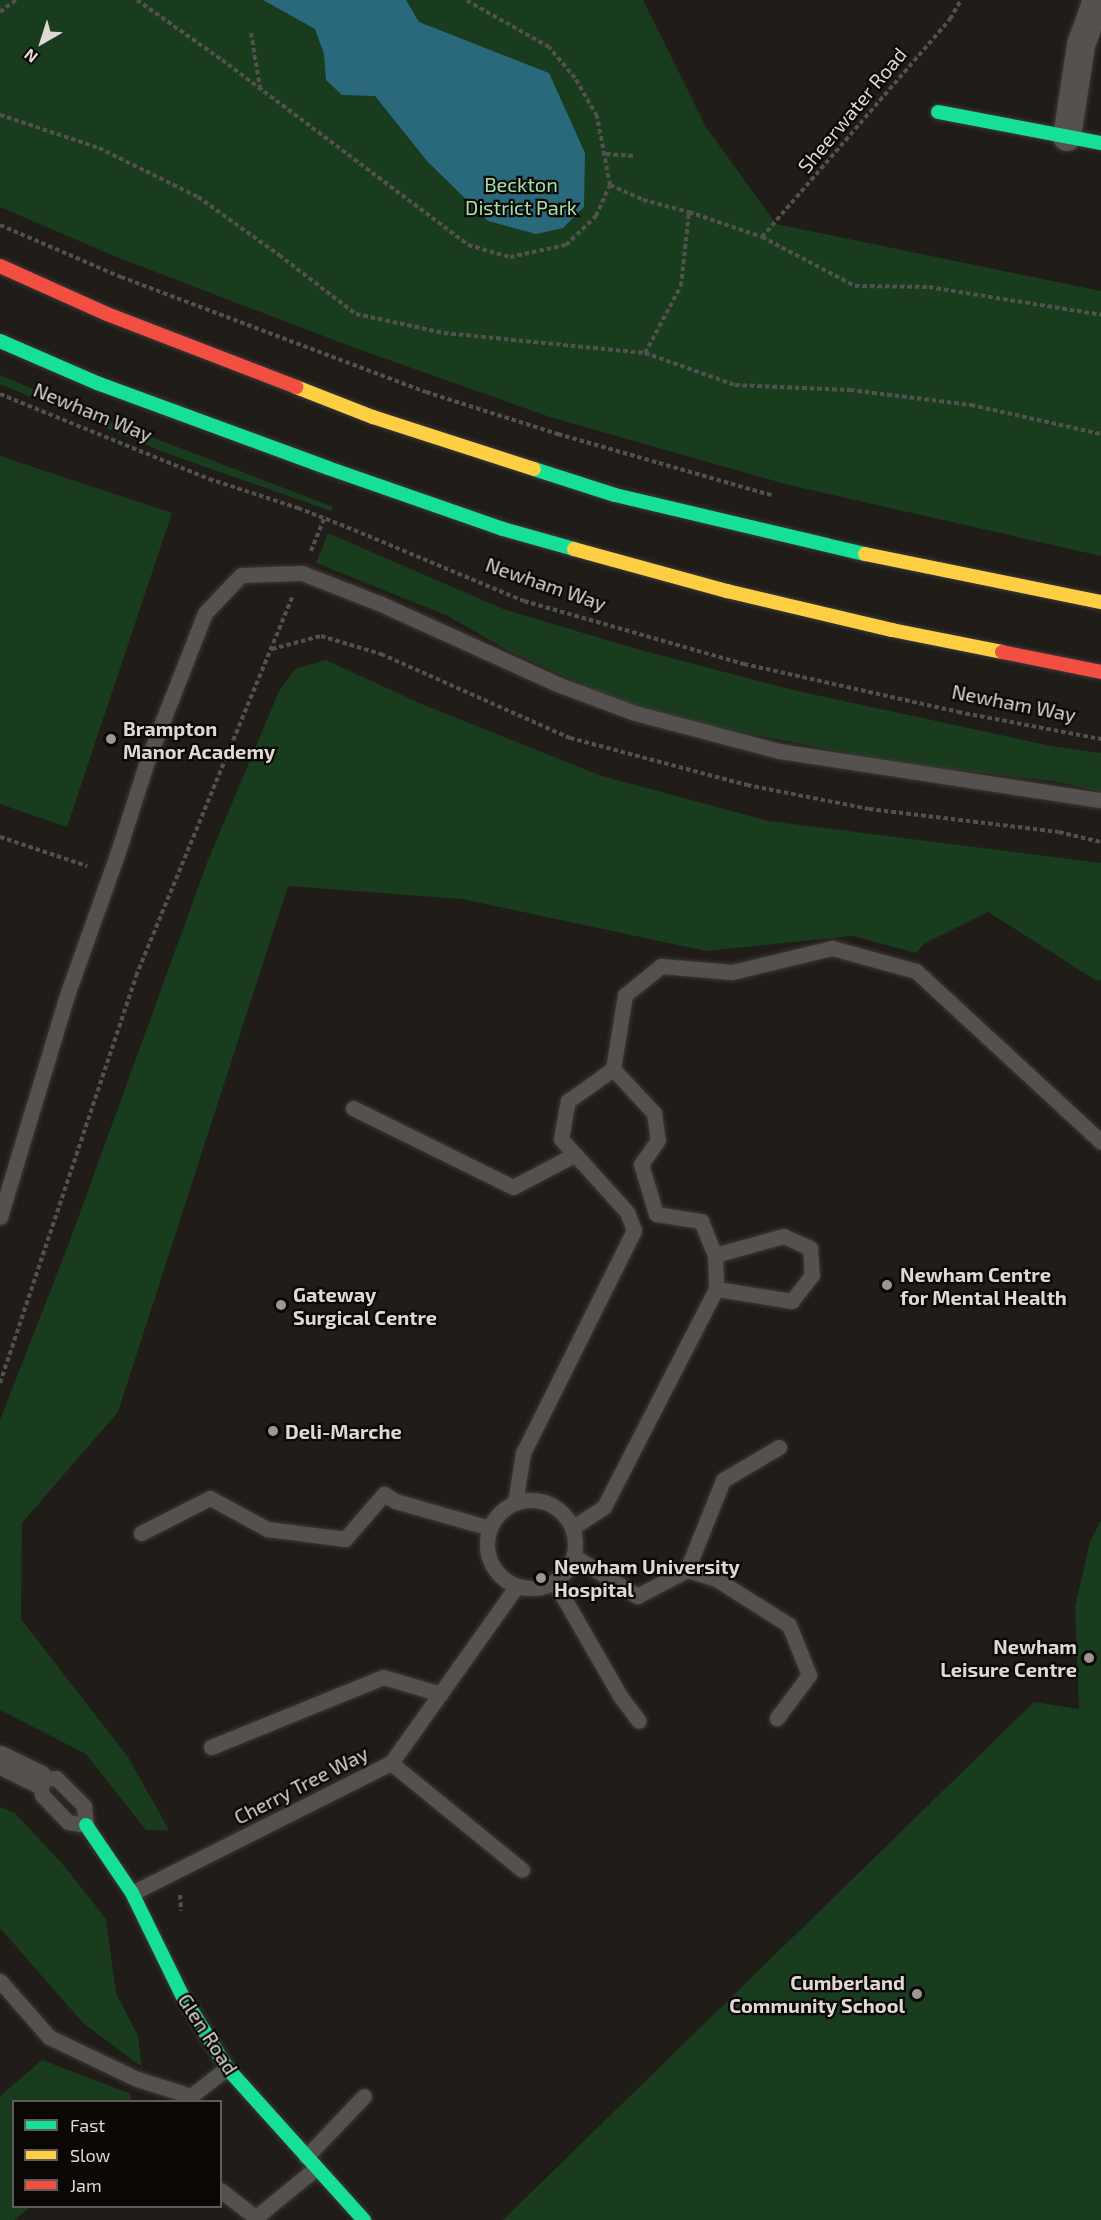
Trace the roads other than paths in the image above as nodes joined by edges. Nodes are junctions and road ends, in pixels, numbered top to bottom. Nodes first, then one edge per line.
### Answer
1 (1097, 0) edge
2 (938, 112) dead end
3 (1067, 137) junction
4 (1101, 143) edge
5 (0, 267) edge
6 (0, 341) edge
7 (1101, 603) edge
8 (1101, 672) edge
9 (1101, 800) edge
10 (613, 1069) junction
11 (353, 1108) dead end
12 (1101, 1142) edge
13 (574, 1155) junction
14 (656, 1214) junction
15 (0, 1216) edge
16 (634, 1230) junction
17 (715, 1255) junction
18 (716, 1289) junction
19 (779, 1447) dead end
20 (515, 1503) junction
21 (490, 1528) junction
22 (572, 1528) junction
23 (141, 1533) dead end
24 (574, 1557) junction
25 (687, 1570) junction
26 (554, 1581) junction
27 (517, 1586) junction
28 (441, 1694) junction
29 (777, 1718) dead end
30 (639, 1721) dead end
31 (212, 1747) dead end
32 (0, 1760) edge
33 (391, 1763) junction
34 (39, 1779) junction
35 (86, 1825) junction
36 (522, 1870) dead end
37 (132, 1893) junction
38 (0, 1981) edge
39 (227, 2068) junction
40 (364, 2096) dead end
41 (311, 2162) junction
42 (222, 2191) edge
43 (258, 2218) edge
44 (364, 2220) edge

1 - 3 street
2 - 3 main road
3 - 4 main road
5 - 7 main road
6 - 8 main road, Newham Way
9 - 15 lane
10 - 12 lane
10 - 13 lane
10 - 14 lane
11 - 13 lane
13 - 16 lane
14 - 16 lane
14 - 17 lane
16 - 20 lane
17 - 18 lane
17 - 18 lane
18 - 22 lane
19 - 25 lane
20 - 21 lane
20 - 22 lane
21 - 23 lane
21 - 27 lane
22 - 24 lane
24 - 25 lane
24 - 26 lane
25 - 29 lane
26 - 27 lane
26 - 30 lane
27 - 28 lane, Cherry Tree Way
28 - 31 lane
28 - 33 lane, Cherry Tree Way
32 - 34 street, Glen Road
33 - 36 lane
33 - 37 lane, Cherry Tree Way
34 - 35 lane
34 - 35 lane, Glen Road
35 - 37 main road, Glen Road
37 - 39 main road, Glen Road
38 - 39 lane
39 - 41 main road, Glen Road
40 - 41 lane
41 - 43 lane
41 - 44 main road, Glen Road
42 - 43 lane

